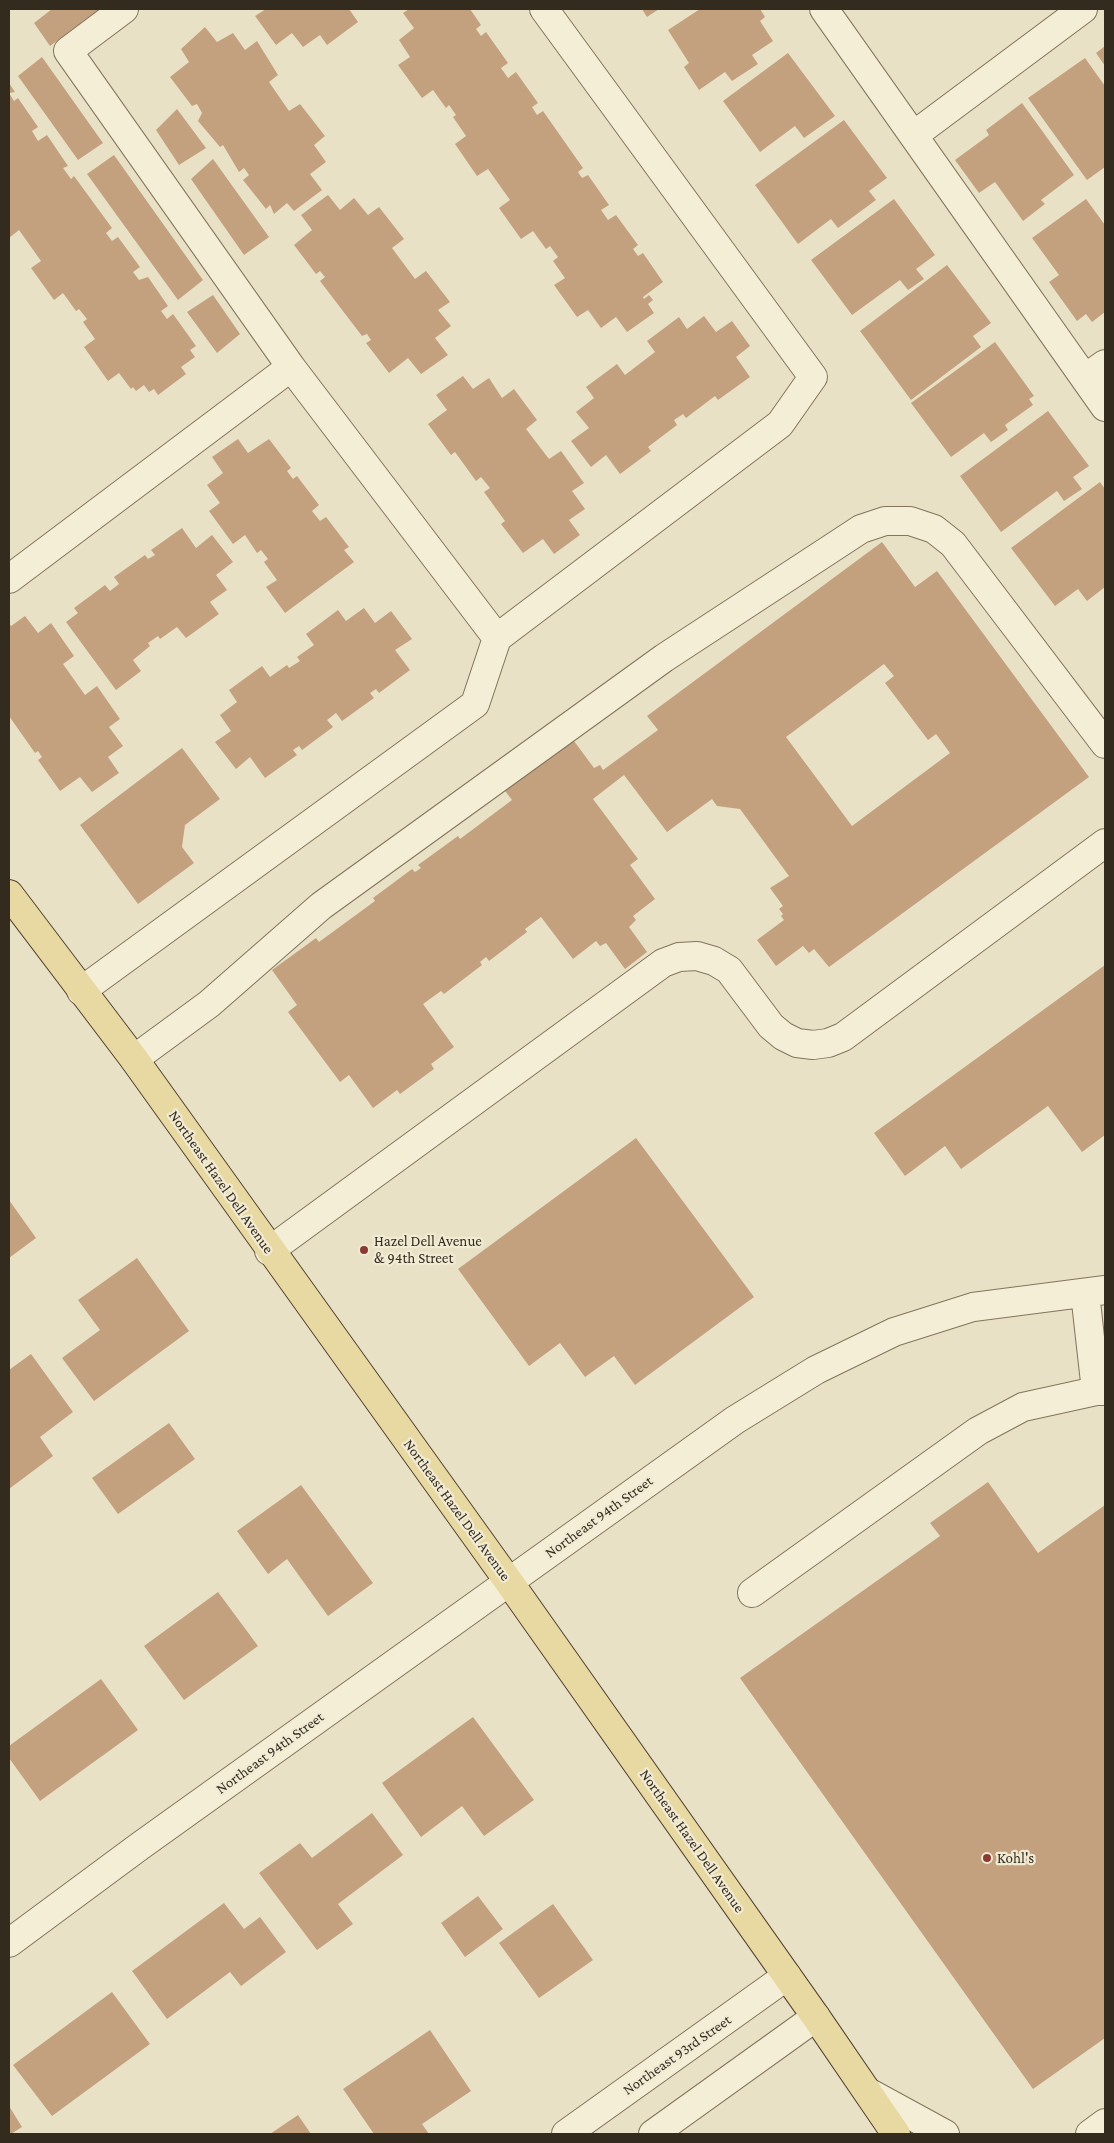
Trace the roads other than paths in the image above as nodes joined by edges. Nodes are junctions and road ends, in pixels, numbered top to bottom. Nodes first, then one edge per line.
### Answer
1 (124, 9) edge
2 (544, 9) edge
3 (824, 9) edge
4 (1083, 9) edge
5 (914, 135) junction
6 (291, 367) junction
7 (1095, 371) edge
8 (1105, 407) edge
9 (9, 579) edge
10 (497, 638) junction
11 (1105, 744) edge
12 (1105, 843) edge
13 (9, 894) edge
14 (82, 991) junction
15 (134, 1059) junction
16 (269, 1251) junction
17 (1095, 1292) edge
18 (1101, 1391) edge
19 (510, 1582) junction
20 (752, 1593) dead end
21 (9, 1943) edge
22 (787, 1976) junction
23 (816, 2017) junction
24 (868, 2092) junction
25 (1105, 2123) edge
26 (566, 2134) edge
27 (653, 2134) edge
28 (896, 2134) edge
29 (945, 2134) edge
30 (1090, 2134) edge

1 - 6 street
2 - 10 street
3 - 5 street
4 - 5 street
5 - 7 street
6 - 9 street
6 - 10 street
7 - 8 street
10 - 14 street
11 - 15 street
12 - 16 street
13 - 14 main road, Northeast Hazel Dell Avenue
14 - 15 main road, Northeast Hazel Dell Avenue
15 - 16 main road, Northeast Hazel Dell Avenue
16 - 19 main road, Northeast Hazel Dell Avenue
17 - 18 street
17 - 19 street, Northeast 94th Street
18 - 20 street
19 - 21 street, Northeast 94th Street
19 - 22 main road, Northeast Hazel Dell Avenue
22 - 23 main road, Northeast Hazel Dell Avenue
22 - 26 street, Northeast 93rd Street
23 - 24 main road, Northeast Hazel Dell Avenue
23 - 27 street
24 - 28 main road, Northeast Hazel Dell Avenue
24 - 29 street
25 - 30 street

